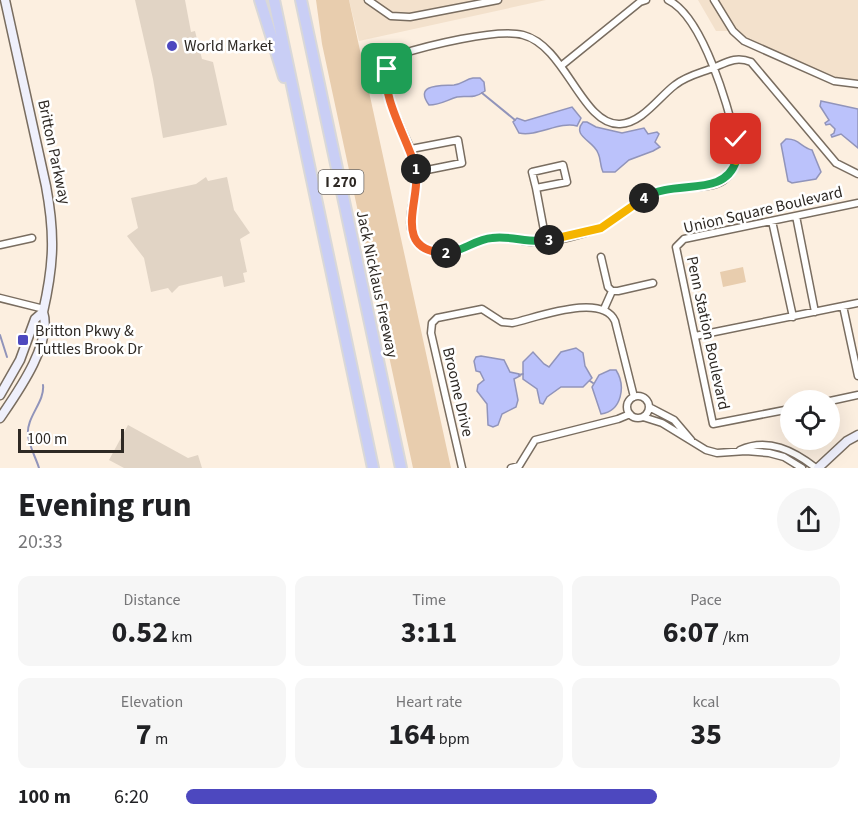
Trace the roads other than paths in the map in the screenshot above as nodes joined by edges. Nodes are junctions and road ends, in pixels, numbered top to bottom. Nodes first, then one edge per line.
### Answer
1 (5, 0) edge
2 (260, 0) edge
3 (274, 0) edge
4 (301, 0) edge
5 (368, 0) edge
6 (498, 0) edge
7 (646, 0) edge
8 (668, 0) edge
9 (714, 0) edge
10 (561, 66) junction
11 (713, 68) junction
12 (858, 84) edge
13 (302, 132) junction
14 (411, 149) junction
15 (417, 172) junction
16 (858, 174) edge
17 (536, 188) junction
18 (858, 203) edge
19 (796, 216) junction
20 (772, 221) junction
21 (32, 238) dead end
22 (546, 241) junction
23 (0, 244) edge
24 (676, 247) joint
25 (601, 257) dead end
26 (654, 283) dead end
27 (612, 291) junction
28 (0, 298) edge
29 (858, 303) edge
30 (843, 306) junction
31 (604, 309) junction
32 (43, 310) junction
33 (815, 312) junction
34 (794, 316) junction
35 (695, 336) junction
36 (858, 376) edge
37 (0, 395) edge
38 (858, 395) edge
39 (634, 397) junction
40 (840, 399) edge
41 (649, 407) junction
42 (780, 411) edge
43 (630, 414) junction
44 (643, 417) junction
45 (0, 418) edge
46 (858, 435) edge
47 (692, 441) junction
48 (737, 452) junction
49 (373, 468) edge
50 (401, 468) edge
51 (462, 468) edge
52 (511, 468) edge
53 (802, 468) edge
54 (817, 468) edge

1 - 32 main road, Britton Parkway
2 - 13 highway
3 - 13 highway, I 270
4 - 50 highway, Jack Nicklaus Freeway / I 270
5 - 6 street
7 - 10 street
8 - 11 street
9 - 12 street
10 - 11 street
10 - 14 street
11 - 16 street
11 - 22 street
13 - 49 highway, I 270
14 - 15 street
14 - 15 street
15 - 22 street
17 - 17 street
17 - 22 street
18 - 19 street, Union Square Boulevard
19 - 20 street, Union Square Boulevard
19 - 33 street
20 - 24 street, Union Square Boulevard
20 - 34 street
21 - 23 street
24 - 35 street, Penn Station Boulevard
25 - 27 street
26 - 27 street
27 - 31 street
28 - 32 street
29 - 30 street
30 - 33 street
30 - 36 street
31 - 39 street
31 - 51 street, Broome Drive
32 - 37 main road, Britton Parkway
32 - 45 main road, Britton Parkway
33 - 34 street
34 - 35 street
35 - 42 street, Penn Station Boulevard
38 - 40 street
39 - 41 street
39 - 43 street
41 - 44 street
41 - 47 street
43 - 44 street
43 - 52 street
44 - 47 street
46 - 54 main road
47 - 48 street
48 - 53 street
48 - 54 street

